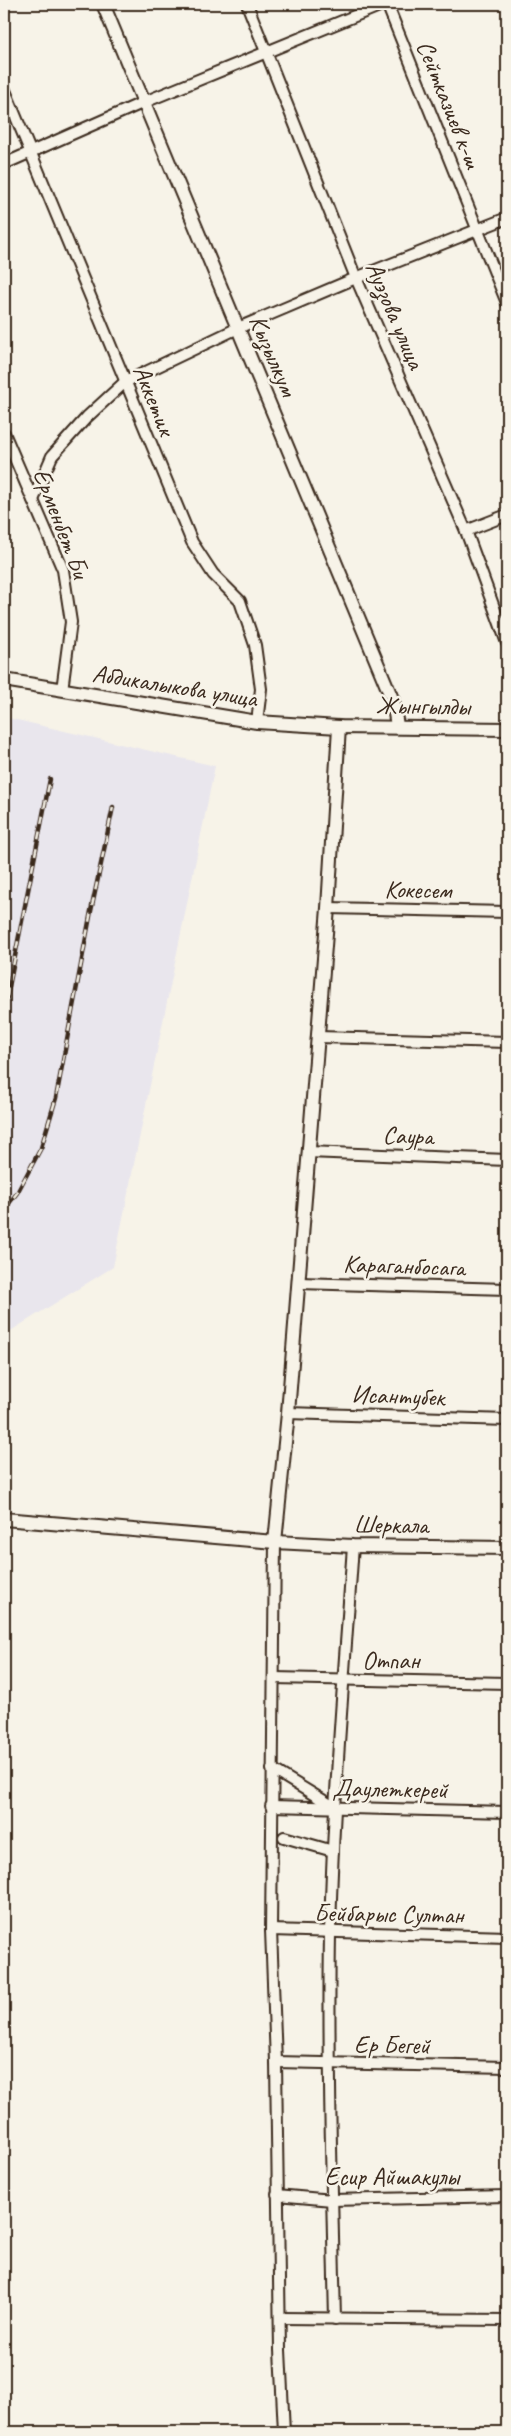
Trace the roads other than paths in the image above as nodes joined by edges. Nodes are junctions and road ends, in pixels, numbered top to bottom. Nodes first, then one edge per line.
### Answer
1 (103, 4) edge
2 (247, 4) edge
3 (385, 4) edge
4 (267, 51) junction
5 (4, 88) edge
6 (142, 103) junction
7 (31, 152) junction
8 (4, 164) edge
9 (507, 218) edge
10 (478, 230) junction
11 (356, 278) junction
12 (507, 303) edge
13 (238, 328) junction
14 (124, 382) junction
15 (4, 433) edge
16 (33, 500) junction
17 (507, 515) edge
18 (466, 531) junction
19 (507, 643) edge
20 (4, 680) edge
21 (62, 690) junction
22 (257, 722) junction
23 (397, 726) junction
24 (339, 727) junction
25 (507, 729) edge
26 (328, 908) junction
27 (507, 912) edge
28 (318, 1037) junction
29 (507, 1042) edge
30 (308, 1152) junction
31 (507, 1160) edge
32 (299, 1283) junction
33 (507, 1289) edge
34 (288, 1413) junction
35 (507, 1420) edge
36 (4, 1518) edge
37 (275, 1542) junction
38 (353, 1546) junction
39 (507, 1548) edge
40 (274, 1678) junction
41 (344, 1681) junction
42 (507, 1682) edge
43 (272, 1768) junction
44 (271, 1806) junction
45 (335, 1808) junction
46 (507, 1812) edge
47 (284, 1837) dead end
48 (333, 1851) junction
49 (270, 1930) junction
50 (330, 1933) junction
51 (507, 1937) edge
52 (276, 2062) junction
53 (329, 2065) junction
54 (507, 2067) edge
55 (277, 2195) junction
56 (507, 2196) edge
57 (332, 2200) junction
58 (281, 2318) junction
59 (335, 2319) junction
60 (507, 2320) edge
61 (284, 2432) edge

1 - 6 street, Кызылкум
2 - 4 street, Ауэзова улица
3 - 4 street
3 - 10 street, Сейтказиев к-ш
4 - 6 street
4 - 11 street, Ауэзова улица
5 - 7 street, Аккетик
6 - 7 street
6 - 13 street, Кызылкум
7 - 8 street
7 - 14 street, Аккетик
9 - 10 street
10 - 11 street
10 - 12 street, Сейтказиев к-ш
11 - 13 street
11 - 18 street, Ауэзова улица
13 - 14 street
13 - 23 street, Кызылкум
14 - 16 street
14 - 22 street, Аккетик
15 - 16 street, Ерменбет Би
16 - 21 street, Ерменбет Би
17 - 18 street
18 - 19 street, Ауэзова улица
20 - 21 street, Абдикалыкова улица
21 - 22 street, Абдикалыкова улица
22 - 24 street, Абдикалыкова улица
23 - 24 street, Жынгылды
23 - 25 street, Жынгылды
24 - 26 street
26 - 27 street, Кокесем
26 - 28 street
28 - 29 street
28 - 30 street
30 - 31 street, Саура
30 - 32 street
32 - 33 street, Караганбосага
32 - 34 street
34 - 35 street, Исантубек
34 - 37 street
36 - 37 street, Шеркала
37 - 38 street, Шеркала
37 - 40 street
38 - 39 street, Шеркала
38 - 41 street
40 - 41 street, Отпан
40 - 43 street
41 - 42 street, Отпан
41 - 45 street
43 - 44 street
43 - 45 street
44 - 45 street, Даулеткерей
44 - 49 street
45 - 46 street, Даулеткерей
45 - 48 street
47 - 48 street
48 - 50 street
49 - 50 street, Бейбарыс Султан
49 - 52 street
50 - 51 street, Бейбарыс Султан
50 - 53 street
52 - 53 street, Ер Бегей
52 - 55 street
53 - 54 street, Ер Бегей
53 - 57 street
55 - 57 street, Есир Айшакулы
55 - 58 street
56 - 57 street, Есир Айшакулы
57 - 59 street
58 - 59 street
58 - 61 street
59 - 60 street

